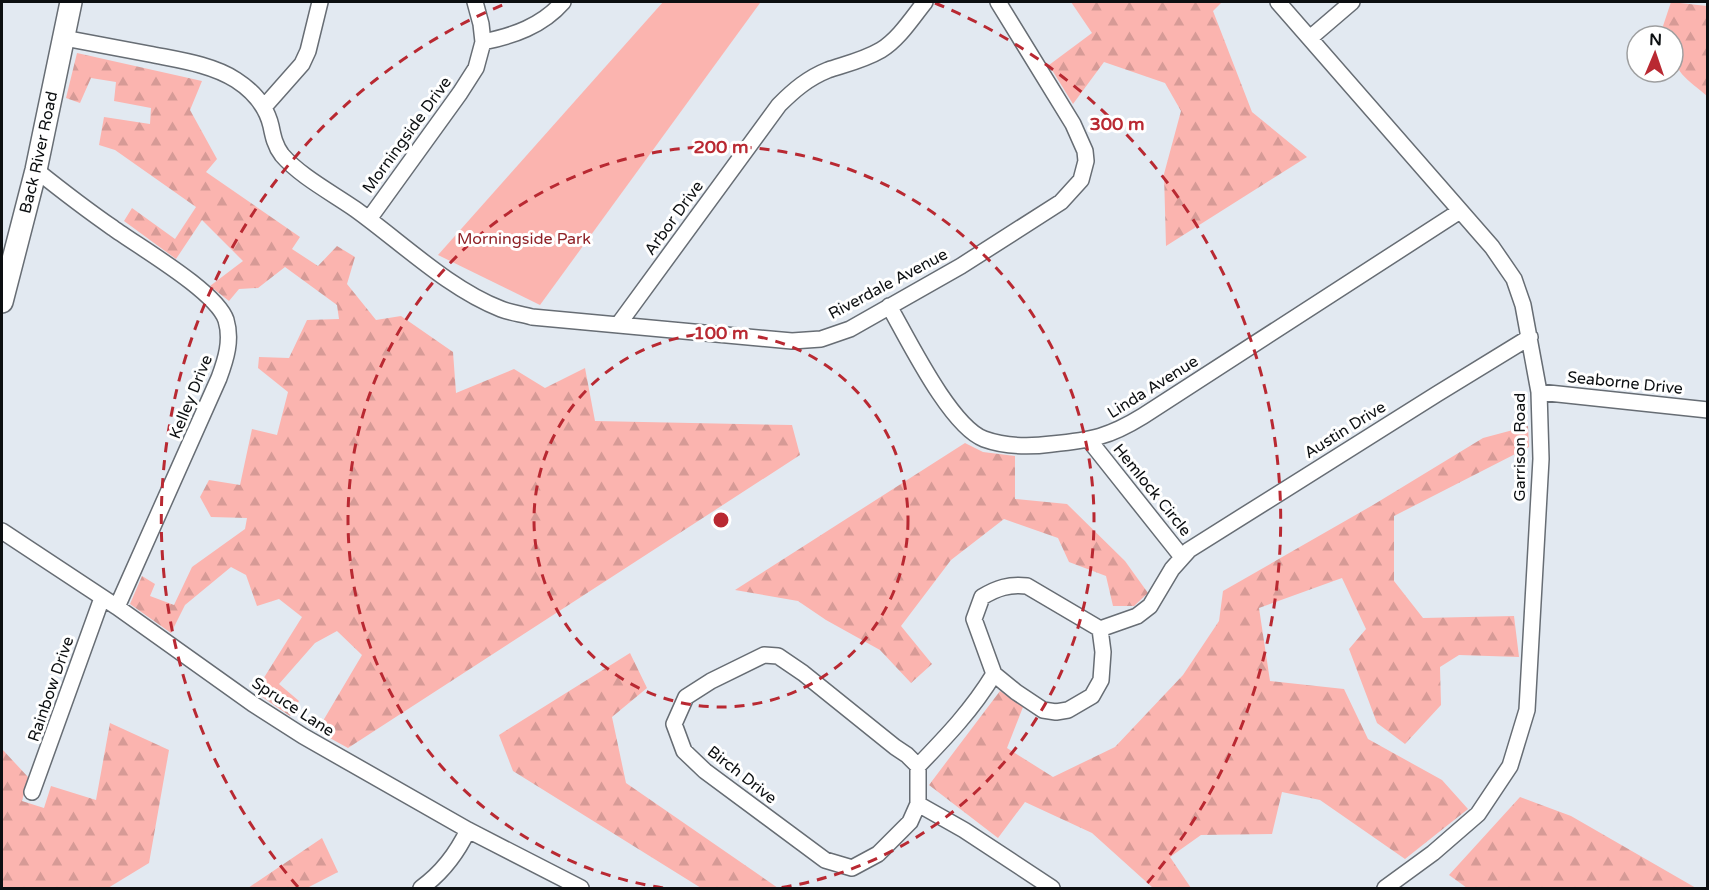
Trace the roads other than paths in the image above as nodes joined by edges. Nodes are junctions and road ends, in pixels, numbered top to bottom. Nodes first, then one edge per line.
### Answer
1 (71, 2) edge
2 (320, 2) edge
3 (475, 2) edge
4 (563, 2) edge
5 (925, 2) edge
6 (999, 2) edge
7 (1278, 2) edge
8 (1352, 2) edge
9 (64, 38) junction
10 (1310, 38) junction
11 (483, 42) junction
12 (264, 107) junction
13 (36, 170) junction
14 (1460, 212) junction
15 (369, 219) junction
16 (2, 302) edge
17 (889, 306) junction
18 (618, 326) junction
19 (1530, 337) junction
20 (1539, 392) junction
21 (1707, 410) edge
22 (1089, 440) junction
23 (2, 531) edge
24 (1182, 557) junction
25 (102, 598) junction
26 (117, 607) junction
27 (1100, 629) junction
28 (994, 674) junction
29 (918, 766) junction
30 (33, 792) dead end
31 (918, 804) junction
32 (468, 830) junction
33 (421, 888) edge
34 (581, 888) edge
35 (1052, 888) edge
36 (1385, 888) edge

1 - 9 street, Back River Road
2 - 12 street
3 - 11 street
4 - 11 street
5 - 18 street, Arbor Drive
6 - 17 street, Riverdale Avenue
7 - 10 street, Garrison Road
8 - 10 street
9 - 12 street, Morningside Drive
9 - 13 street, Back River Road
10 - 14 street, Garrison Road
11 - 15 street, Morningside Drive
12 - 15 street, Morningside Drive
13 - 16 street, Back River Road
13 - 26 street, Kelley Drive
14 - 19 street, Garrison Road
14 - 22 street, Linda Avenue
15 - 18 street, Riverdale Avenue
17 - 18 street, Riverdale Avenue
17 - 22 street, Linda Avenue
19 - 20 street, Garrison Road
19 - 24 street, Austin Drive
20 - 21 street, Seaborne Drive
20 - 36 street, Garrison Road
22 - 24 street, Hemlock Circle
23 - 25 street, Spruce Lane
24 - 27 street, Hemlock Circle
25 - 26 street, Spruce Lane
25 - 30 street, Rainbow Drive
26 - 32 street, Spruce Lane
27 - 28 street
27 - 28 street
28 - 29 street
29 - 31 street
29 - 31 street, Birch Drive
31 - 35 street
32 - 33 street
32 - 34 street, Spruce Lane

